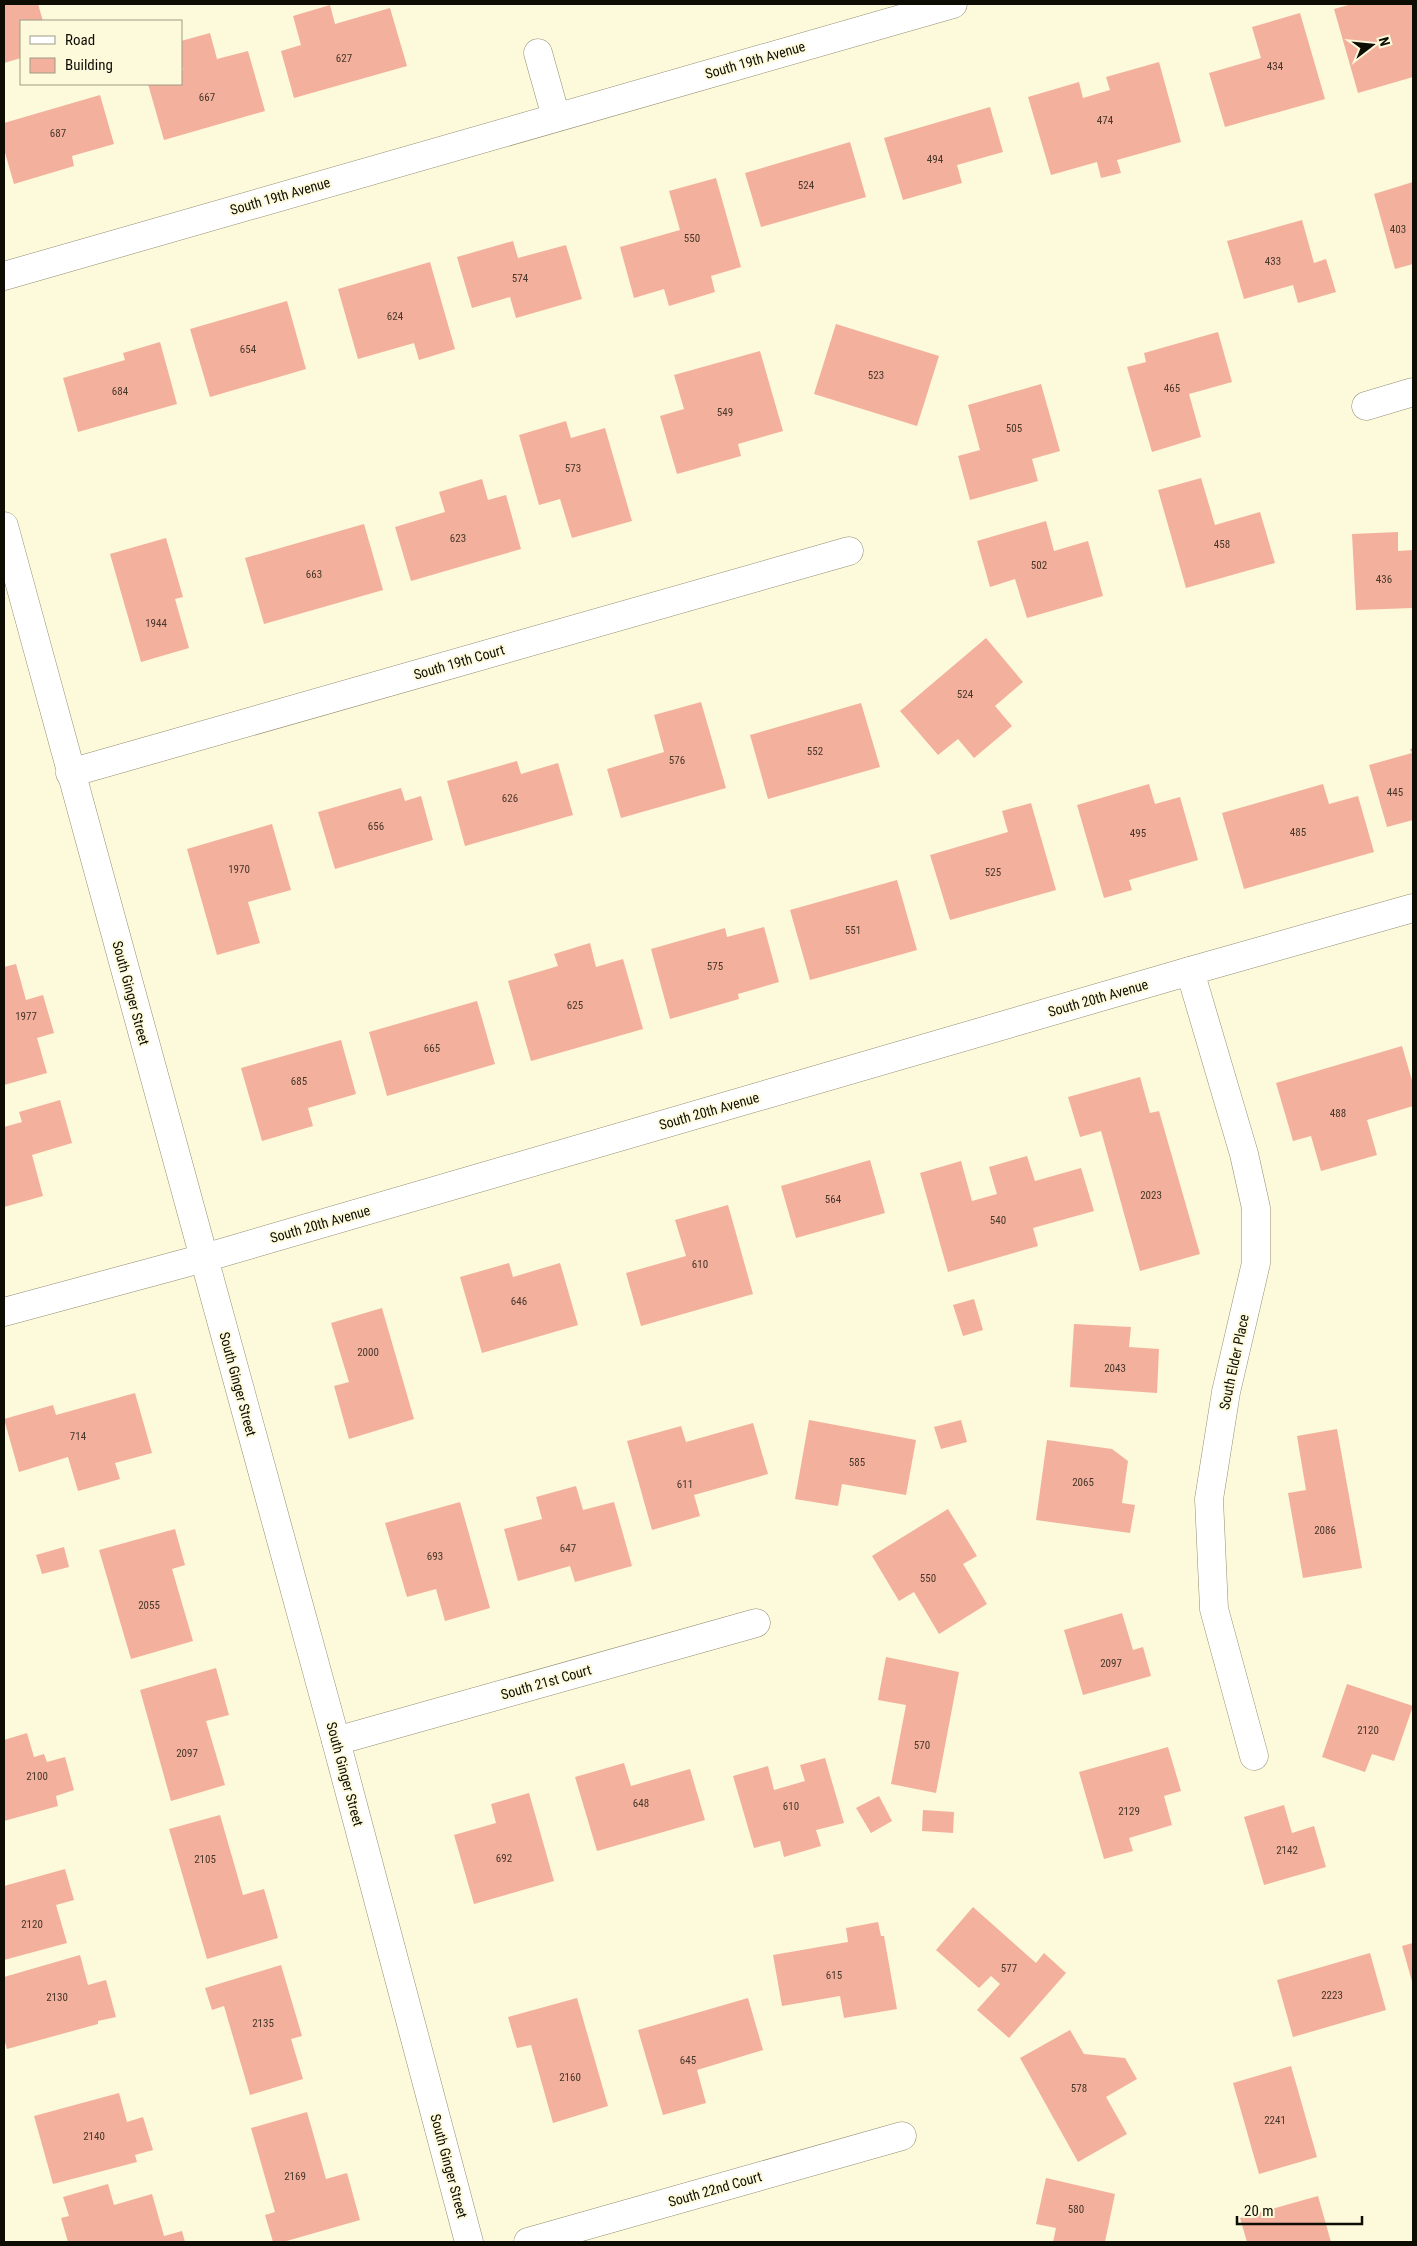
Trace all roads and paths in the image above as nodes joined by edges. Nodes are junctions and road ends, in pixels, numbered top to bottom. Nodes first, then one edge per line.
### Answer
1 (954, 4) edge
2 (538, 53) dead end
3 (556, 117) junction
4 (4, 276) edge
5 (1413, 392) edge
6 (1366, 406) dead end
7 (4, 526) edge
8 (849, 551) dead end
9 (70, 773) junction
10 (1413, 908) edge
11 (1190, 971) junction
12 (204, 1258) junction
13 (4, 1312) edge
14 (756, 1623) dead end
15 (336, 1741) junction
16 (1254, 1756) dead end
17 (902, 2136) dead end
18 (469, 2242) edge
19 (528, 2242) edge

1 - 3 street, South 19th Avenue
2 - 3 street
3 - 4 street, South 19th Avenue
5 - 6 street
7 - 9 street, South Ginger Street
8 - 9 street, South 19th Court
9 - 12 street, South Ginger Street
10 - 11 street, South 20th Avenue
11 - 12 street, South 20th Avenue
11 - 16 street, South Elder Place
12 - 13 street, South 20th Avenue
12 - 15 street, South Ginger Street
14 - 15 street, South 21st Court
15 - 18 street, South Ginger Street
17 - 19 street, South 22nd Court

